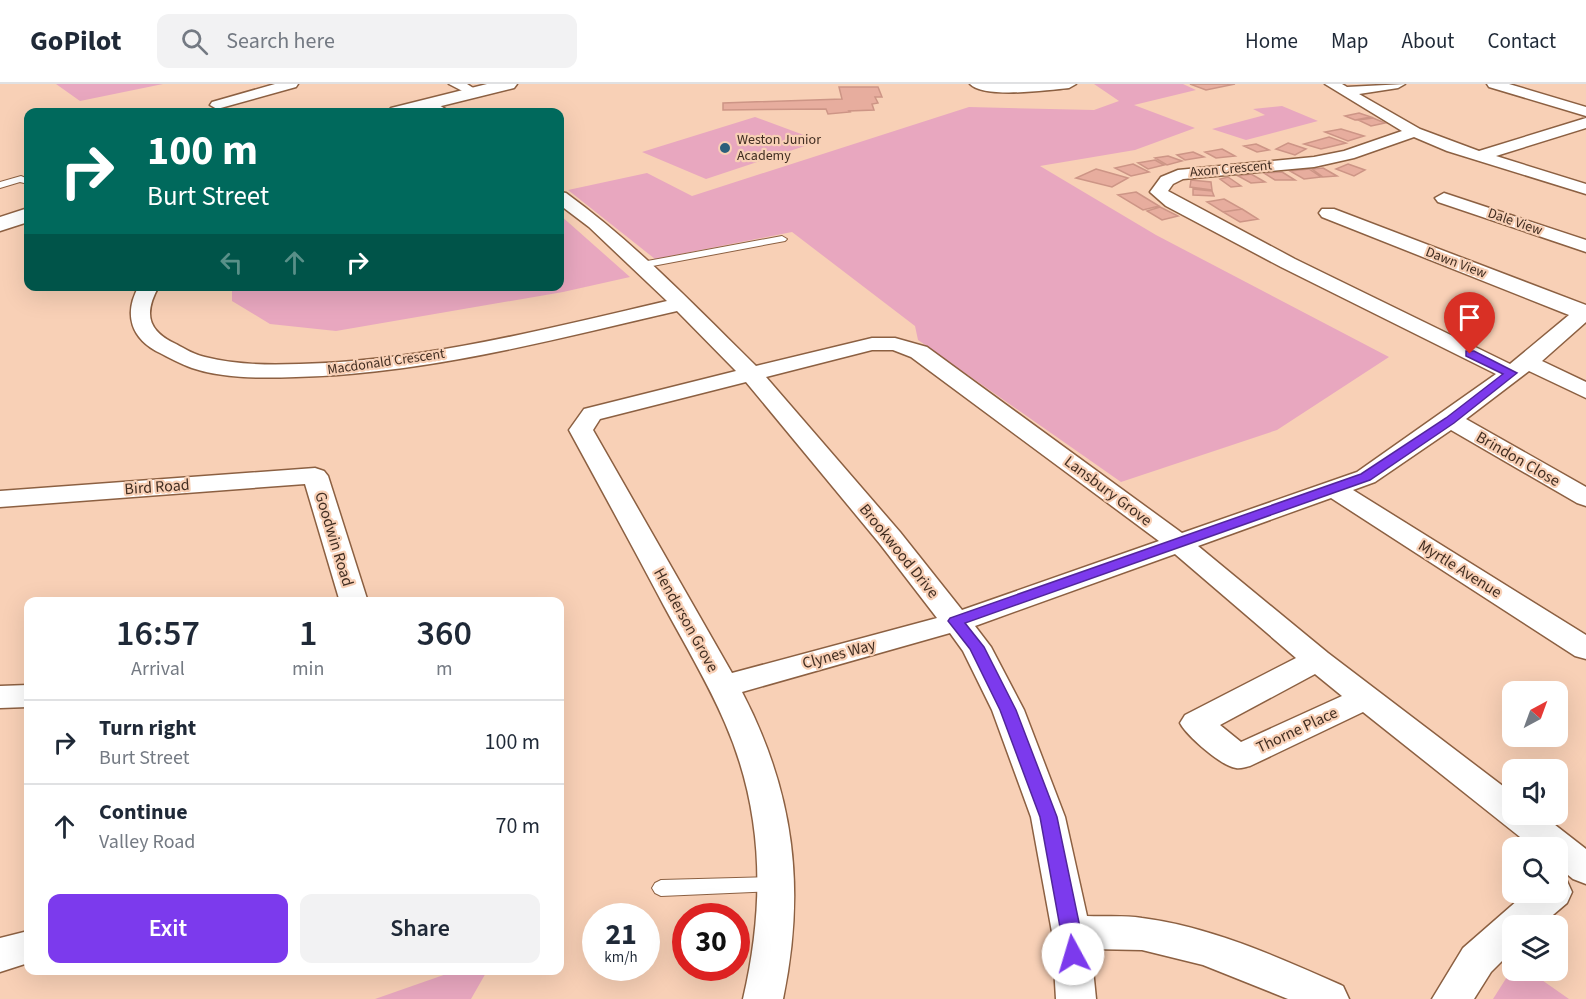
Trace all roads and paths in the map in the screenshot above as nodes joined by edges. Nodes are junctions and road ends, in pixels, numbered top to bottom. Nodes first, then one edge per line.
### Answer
1 (291, 84) edge
2 (456, 84) edge
3 (508, 84) edge
4 (977, 84) edge
5 (1069, 84) edge
6 (1332, 84) edge
7 (1398, 84) edge
8 (1494, 84) edge
9 (1348, 91) junction
10 (474, 93) junction
11 (217, 105) dead end
12 (437, 108) edge
13 (1586, 112) edge
14 (1586, 123) edge
15 (1415, 132) junction
16 (1479, 156) junction
17 (24, 180) edge
18 (0, 185) edge
19 (1586, 189) edge
20 (1444, 198) dead end
21 (564, 200) edge
22 (1328, 213) dead end
23 (24, 216) edge
24 (0, 224) edge
25 (782, 239) dead end
26 (1586, 246) edge
27 (642, 265) junction
28 (146, 291) edge
29 (681, 304) junction
30 (1585, 312) edge
31 (1519, 368) junction
32 (750, 373) junction
33 (1586, 391) edge
34 (1450, 420) junction
35 (315, 476) joint
36 (1334, 489) junction
37 (1586, 498) edge
38 (0, 499) edge
39 (1180, 544) junction
40 (352, 597) edge
41 (956, 621) junction
42 (1586, 649) edge
43 (1317, 660) junction
44 (723, 686) junction
45 (24, 696) edge
46 (0, 697) edge
47 (1366, 698) junction
48 (1502, 804) edge
49 (1530, 825) edge
50 (1586, 869) edge
51 (1568, 882) edge
52 (778, 884) junction
53 (661, 888) dead end
54 (1540, 903) edge
55 (1526, 915) edge
56 (1071, 932) junction
57 (1502, 936) edge
58 (24, 948) edge
59 (0, 955) edge
60 (763, 999) edge
61 (1076, 999) edge
62 (1329, 999) edge
63 (1452, 999) edge

1 - 11 street
2 - 10 street
3 - 10 highway
4 - 5 street
6 - 9 street
7 - 9 street
8 - 13 street
9 - 15 street
10 - 12 highway
14 - 16 street
15 - 16 street
15 - 31 street, Axon Crescent
16 - 19 street
17 - 18 lane
20 - 26 street, Dale View
21 - 27 street, Brookwood Drive
22 - 30 street, Dawn View
23 - 24 highway
25 - 27 lane
27 - 29 street, Brookwood Drive
28 - 29 street, Macdonald Crescent
29 - 32 street, Brookwood Drive
30 - 31 street, Clynes Way
31 - 33 street
31 - 34 street, Clynes Way
32 - 39 street, Lansbury Grove
32 - 41 street, Brookwood Drive
32 - 44 street, Henderson Grove
34 - 36 street, Clynes Way
34 - 37 street, Brindon Close
35 - 38 street, Bird Road
35 - 40 street, Goodwin Road
36 - 39 street, Clynes Way
36 - 42 street, Myrtle Avenue
39 - 41 street, Clynes Way
39 - 43 street, Lansbury Grove
41 - 44 street, Clynes Way
41 - 56 street, Brookwood Drive
43 - 47 street, Lansbury Grove
43 - 47 street, Thorne Place
44 - 52 street, Henderson Grove
45 - 46 street
47 - 48 street, Lansbury Grove
49 - 50 street
50 - 51 street
52 - 53 lane
52 - 60 street, Henderson Grove
54 - 55 street
56 - 61 street, Brookwood Drive
56 - 62 street
57 - 63 street
58 - 59 street

